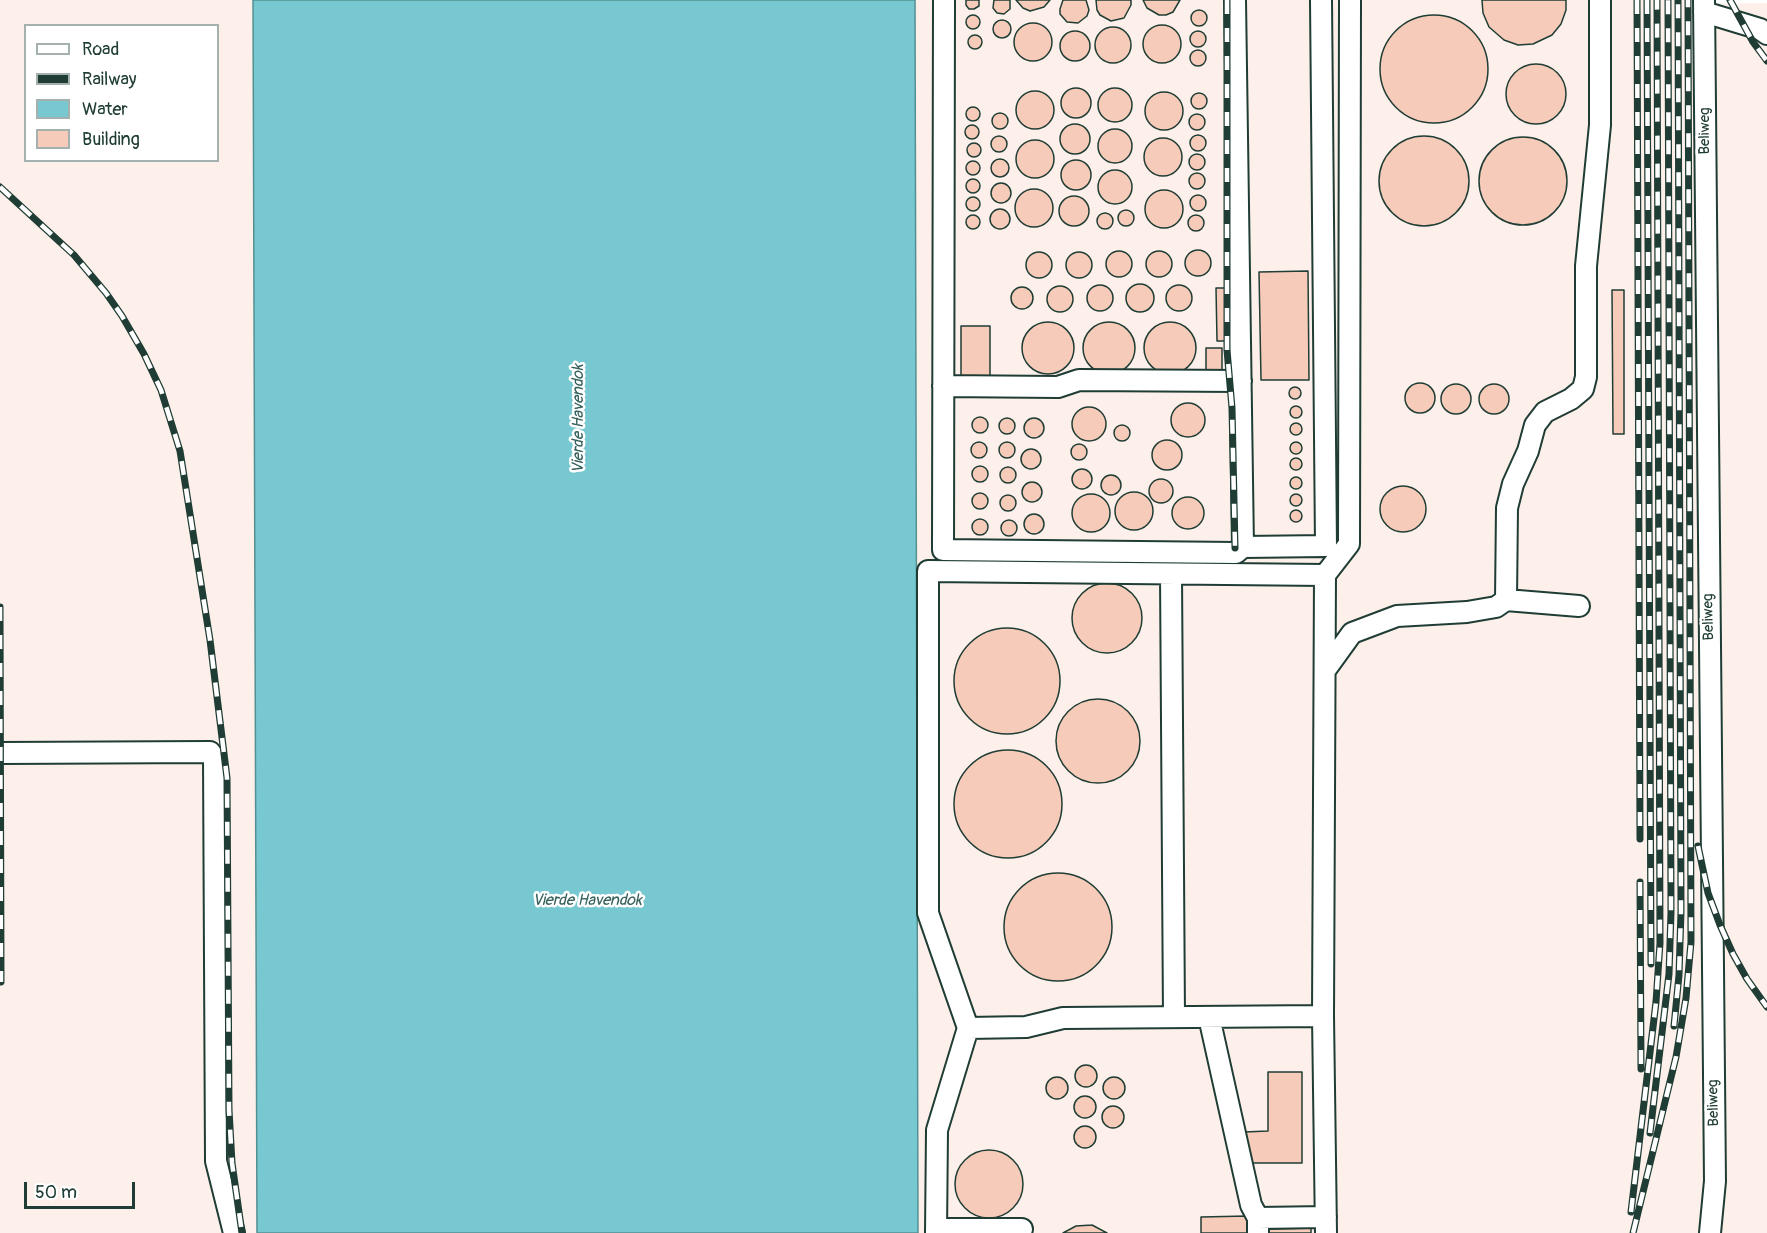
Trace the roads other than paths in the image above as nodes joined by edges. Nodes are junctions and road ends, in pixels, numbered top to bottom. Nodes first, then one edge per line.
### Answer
1 (944, 0) edge
2 (1235, 0) edge
3 (1321, 0) edge
4 (1350, 0) edge
5 (1600, 0) edge
6 (1704, 6) edge
7 (1767, 34) edge
8 (1241, 381) junction
9 (943, 386) junction
10 (1243, 547) junction
11 (1171, 574) junction
12 (1325, 575) junction
13 (1506, 600) junction
14 (1579, 606) dead end
15 (1326, 669) junction
16 (0, 753) edge
17 (1323, 1016) junction
18 (1174, 1017) junction
19 (1209, 1017) junction
20 (969, 1028) junction
21 (1326, 1225) edge
22 (1258, 1226) edge
23 (1022, 1229) dead end
24 (936, 1231) edge
25 (234, 1233) edge
26 (1710, 1233) edge

1 - 9 street
2 - 8 street
3 - 10 street
4 - 12 street
5 - 13 street
6 - 7 street
6 - 26 street, Beliweg
8 - 9 street
8 - 10 street
9 - 10 street
11 - 12 street
11 - 18 street
11 - 20 street
12 - 15 street
13 - 14 street
13 - 15 street
15 - 17 street
16 - 25 street
17 - 19 street
17 - 21 street
18 - 19 street
18 - 20 street
19 - 22 street
20 - 24 street
21 - 22 street
23 - 24 street

